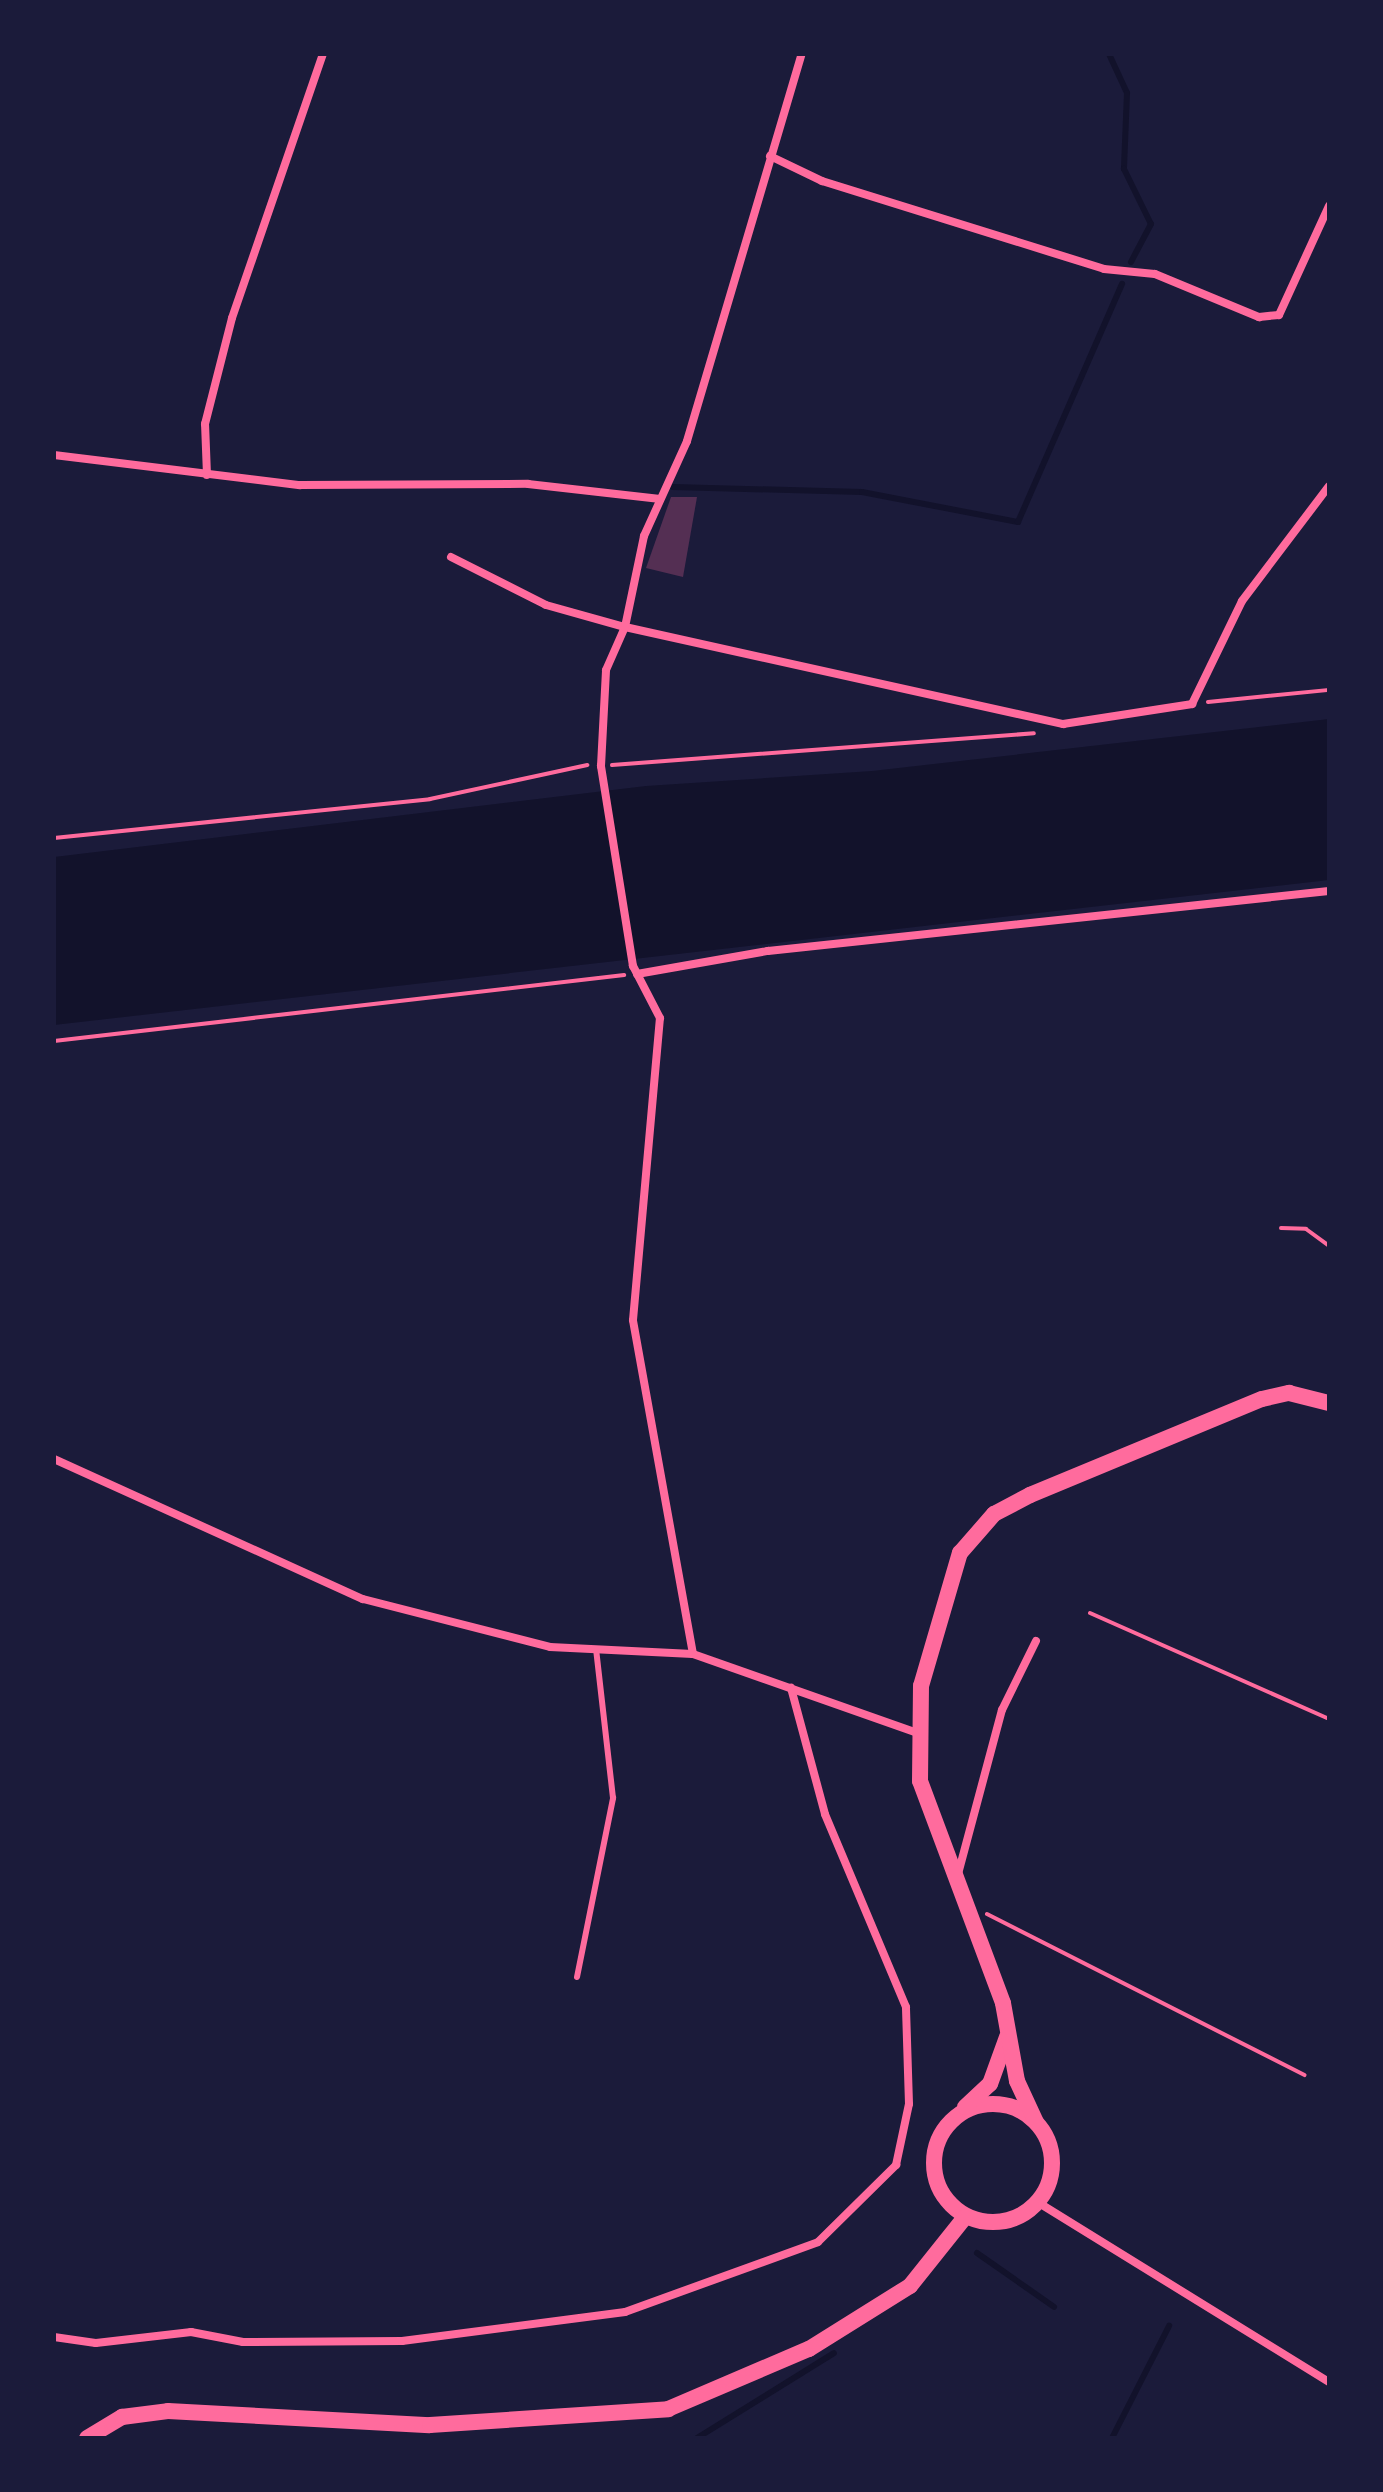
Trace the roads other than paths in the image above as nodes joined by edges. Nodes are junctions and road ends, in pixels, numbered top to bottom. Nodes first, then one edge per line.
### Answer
1 (323, 54) edge
2 (802, 54) edge
3 (770, 156) junction
4 (1329, 206) edge
5 (54, 455) edge
6 (207, 475) junction
7 (1329, 486) edge
8 (660, 499) junction
9 (451, 557) dead end
10 (625, 627) junction
11 (1329, 891) edge
12 (635, 970) junction
13 (1329, 1403) edge
14 (54, 1459) edge
15 (1036, 1641) dead end
16 (596, 1649) junction
17 (693, 1654) junction
18 (791, 1688) junction
19 (917, 1733) junction
20 (955, 1885) junction
21 (577, 1977) dead end
22 (1008, 2031) junction
23 (1036, 2122) junction
24 (947, 2124) junction
25 (1039, 2203) junction
26 (965, 2217) junction
27 (54, 2337) edge
28 (1329, 2382) edge
29 (87, 2438) edge

1 - 6 street
2 - 3 street
3 - 4 street
3 - 8 street
5 - 6 street
6 - 8 street
7 - 10 street
8 - 10 street
9 - 10 street
10 - 12 street
11 - 12 street
12 - 17 street
13 - 19 main road
14 - 16 street
15 - 20 street
16 - 17 street
16 - 21 lane
17 - 18 street
18 - 19 street
18 - 27 street
19 - 20 main road
20 - 22 main road
22 - 23 main road
22 - 24 main road
23 - 24 main road
23 - 25 main road
24 - 26 main road
25 - 26 main road
25 - 28 street
26 - 29 main road

